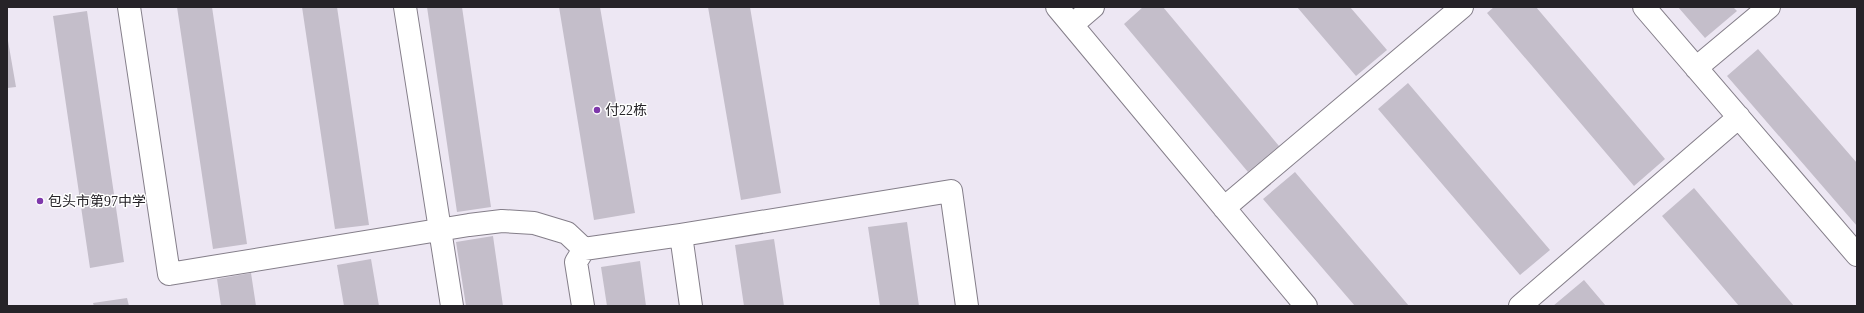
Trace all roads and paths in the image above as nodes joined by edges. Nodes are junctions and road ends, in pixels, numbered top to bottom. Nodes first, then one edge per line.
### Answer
1 (129, 7) edge
2 (405, 7) edge
3 (1058, 7) edge
4 (1093, 7) edge
5 (1462, 7) edge
6 (1644, 7) edge
7 (1769, 7) edge
8 (1072, 25) junction
9 (1696, 68) junction
10 (1740, 118) junction
11 (1224, 208) junction
12 (440, 230) junction
13 (681, 235) junction
14 (584, 248) junction
15 (1857, 254) edge
16 (452, 306) edge
17 (583, 306) edge
18 (691, 306) edge
19 (967, 306) edge
20 (1306, 306) edge
21 (1520, 306) edge

1 - 12 street
2 - 12 street
3 - 8 street
4 - 8 street
5 - 11 street
6 - 9 street
7 - 9 street
8 - 11 street
9 - 10 street
10 - 15 street
10 - 21 street
11 - 20 street
12 - 14 street
12 - 16 street
13 - 14 street
13 - 18 street
13 - 19 street
14 - 17 street

